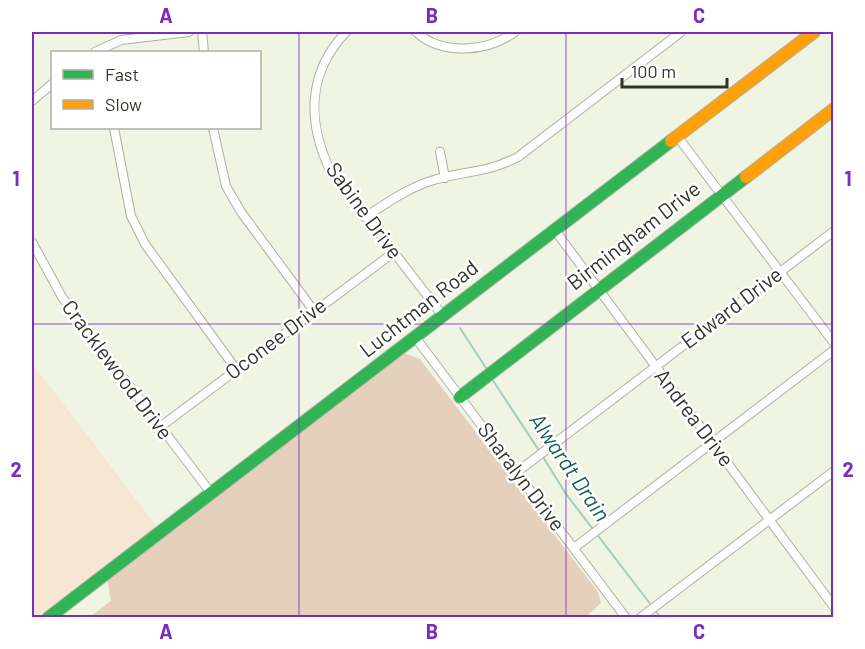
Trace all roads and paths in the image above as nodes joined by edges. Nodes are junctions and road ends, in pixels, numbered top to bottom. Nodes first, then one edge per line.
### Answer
1 (189, 32) edge
2 (202, 32) edge
3 (346, 32) edge
4 (416, 32) edge
5 (515, 32) edge
6 (681, 32) edge
7 (814, 32) edge
8 (97, 51) edge
9 (204, 51) edge
10 (51, 85) edge
11 (32, 101) edge
12 (834, 109) edge
13 (114, 129) edge
14 (213, 129) edge
15 (677, 135) junction
16 (440, 152) dead end
17 (446, 178) junction
18 (721, 194) junction
19 (365, 217) junction
20 (554, 229) junction
21 (834, 231) edge
22 (32, 242) edge
23 (393, 253) junction
24 (780, 272) junction
25 (598, 289) junction
26 (314, 311) junction
27 (443, 316) junction
28 (415, 337) junction
29 (834, 343) edge
30 (834, 350) edge
31 (655, 366) junction
32 (236, 369) junction
33 (460, 397) junction
34 (160, 427) junction
35 (712, 442) junction
36 (834, 471) edge
37 (517, 472) junction
38 (211, 493) junction
39 (769, 519) junction
40 (574, 548) junction
41 (834, 607) edge
42 (54, 616) edge
43 (626, 618) edge
44 (640, 618) edge

1 - 8 street
2 - 9 street
3 - 19 street, Sabine Drive
4 - 5 street
6 - 17 street
7 - 15 street, Luchtman Road
10 - 11 street
12 - 18 street, Birmingham Drive
13 - 32 street
14 - 26 street
15 - 18 street
15 - 20 street, Luchtman Road
16 - 17 street
17 - 19 street
18 - 24 street
18 - 25 street, Birmingham Drive
19 - 23 street, Sabine Drive
20 - 25 street, Andrea Drive
20 - 27 street, Luchtman Road
21 - 24 street, Edward Drive
22 - 34 street, Cracklewood Drive
23 - 26 street, Oconee Drive
23 - 27 street, Sabine Drive
24 - 29 street
24 - 31 street, Edward Drive
25 - 31 street, Andrea Drive
25 - 33 street, Birmingham Drive
26 - 32 street, Oconee Drive
27 - 28 street, Luchtman Road
28 - 33 street, Sharalyn Drive
28 - 38 street, Luchtman Road
30 - 35 street
31 - 35 street, Andrea Drive
31 - 37 street, Edward Drive
32 - 34 street, Oconee Drive
33 - 37 street, Sharalyn Drive
34 - 38 street, Cracklewood Drive
35 - 39 street, Andrea Drive
35 - 40 street
36 - 39 street
37 - 40 street, Sharalyn Drive
38 - 42 street, Luchtman Road
39 - 41 street, Andrea Drive
39 - 44 street
40 - 43 street, Sharalyn Drive

